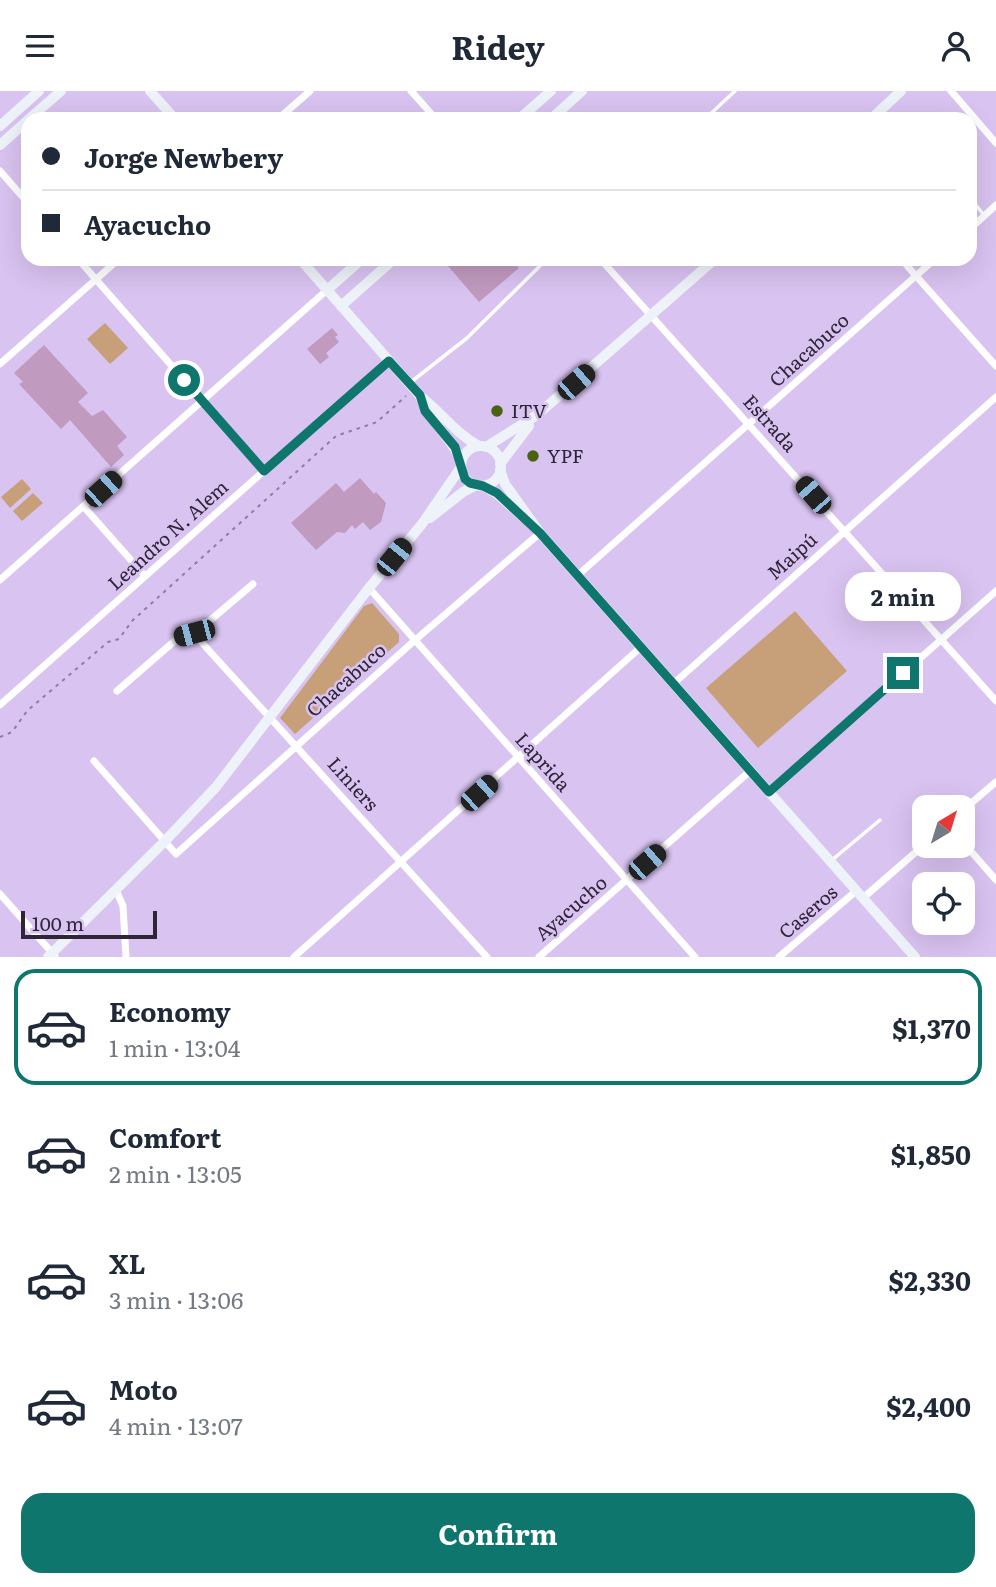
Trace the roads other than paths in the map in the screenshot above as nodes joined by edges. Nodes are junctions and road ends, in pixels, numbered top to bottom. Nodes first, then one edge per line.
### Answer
1 (39, 91) edge
2 (61, 91) edge
3 (150, 91) edge
4 (310, 91) edge
5 (411, 91) edge
6 (551, 91) edge
7 (582, 91) edge
8 (735, 91) edge
9 (901, 91) edge
10 (951, 91) edge
11 (38, 112) edge
12 (169, 112) edge
13 (286, 112) edge
14 (430, 112) edge
15 (527, 112) edge
16 (559, 112) edge
17 (712, 112) edge
18 (878, 112) edge
19 (969, 112) edge
20 (977, 121) edge
21 (0, 126) edge
22 (21, 127) edge
23 (996, 143) edge
24 (0, 145) edge
25 (0, 171) edge
26 (21, 194) edge
27 (996, 205) edge
28 (977, 206) edge
29 (985, 215) junction
30 (977, 222) edge
31 (84, 266) edge
32 (111, 266) edge
33 (306, 266) edge
34 (354, 266) edge
35 (386, 266) edge
36 (540, 266) edge
37 (607, 266) edge
38 (707, 266) edge
39 (908, 266) edge
40 (927, 266) edge
41 (917, 275) junction
42 (96, 279) junction
43 (327, 290) junction
44 (341, 306) junction
45 (652, 315) junction
46 (389, 361) junction
47 (0, 364) edge
48 (996, 366) edge
49 (414, 389) junction
50 (996, 397) edge
51 (201, 400) junction
52 (537, 415) junction
53 (750, 423) junction
54 (483, 447) junction
55 (461, 464) junction
56 (500, 467) junction
57 (264, 471) junction
58 (480, 486) junction
59 (84, 507) junction
60 (422, 524) junction
61 (844, 531) junction
62 (540, 533) junction
63 (578, 575) junction
64 (145, 576) junction
65 (0, 580) edge
66 (253, 584) dead end
67 (369, 587) junction
68 (996, 591) edge
69 (194, 633) junction
70 (942, 639) junction
71 (414, 641) junction
72 (641, 647) junction
73 (673, 684) junction
74 (117, 691) dead end
75 (996, 701) edge
76 (0, 705) edge
77 (269, 718) junction
78 (296, 745) junction
79 (518, 758) junction
80 (94, 761) dead end
81 (750, 771) junction
82 (996, 782) edge
83 (769, 792) junction
84 (975, 800) edge
85 (880, 820) dead end
86 (165, 841) junction
87 (912, 854) edge
88 (975, 856) edge
89 (401, 862) junction
90 (831, 862) junction
91 (626, 880) junction
92 (996, 880) edge
93 (116, 890) junction
94 (0, 894) edge
95 (860, 894) junction
96 (52, 956) edge
97 (125, 956) edge
98 (294, 957) edge
99 (486, 957) edge
100 (539, 957) edge
101 (695, 957) edge
102 (779, 957) edge
103 (915, 957) edge

1 - 21 street
2 - 11 street
3 - 12 street
4 - 13 street
5 - 14 street
6 - 15 street
7 - 16 street
8 - 17 lane
9 - 18 street
10 - 19 street
20 - 23 street
22 - 24 street
25 - 26 street
27 - 29 street
28 - 29 lane
29 - 30 street
31 - 42 street
32 - 42 street
33 - 43 street
34 - 43 street
35 - 44 street
36 - 49 lane
37 - 45 street, Estrada
38 - 45 street
39 - 41 street
40 - 41 street, Chacabuco
41 - 48 street
41 - 53 street, Chacabuco
42 - 47 street
42 - 51 street
43 - 44 street
43 - 51 street
44 - 46 street
45 - 52 street
45 - 53 street, Estrada
46 - 49 street
46 - 57 street, Leandro N. Alem
49 - 54 street
49 - 55 street
50 - 61 street, Maipú
51 - 57 street
51 - 59 street
52 - 54 street
52 - 56 street
53 - 61 street, Estrada
53 - 63 street, Chacabuco
54 - 55 street
54 - 56 street
55 - 58 street
55 - 60 street
56 - 58 street
56 - 62 street
57 - 64 street, Leandro N. Alem
58 - 60 street
58 - 62 street
59 - 64 street
59 - 65 street
60 - 67 street
61 - 70 street, Estrada
61 - 73 street, Maipú
62 - 63 street
62 - 71 street, Chacabuco
63 - 72 street
64 - 76 street, Leandro N. Alem
66 - 69 street
67 - 71 street, Laprida
67 - 77 street
68 - 70 street
69 - 74 street
69 - 77 street, Liniers
70 - 75 street, Estrada
70 - 83 street
71 - 78 street, Chacabuco
71 - 79 street, Laprida
72 - 73 street
72 - 79 street
73 - 81 street
77 - 78 street, Liniers
77 - 86 street
78 - 86 street, Chacabuco
78 - 89 street, Liniers
79 - 89 street
79 - 91 street, Laprida
80 - 86 street
81 - 83 street
81 - 91 street, Ayacucho
82 - 84 street
83 - 90 street
85 - 90 lane
86 - 93 street
87 - 95 street, Caseros
88 - 92 street
89 - 98 street
89 - 99 street, Liniers
90 - 95 street
91 - 100 street, Ayacucho
91 - 101 street, Laprida
93 - 96 street
93 - 97 street
94 - 96 street
95 - 102 street, Caseros
95 - 103 street

